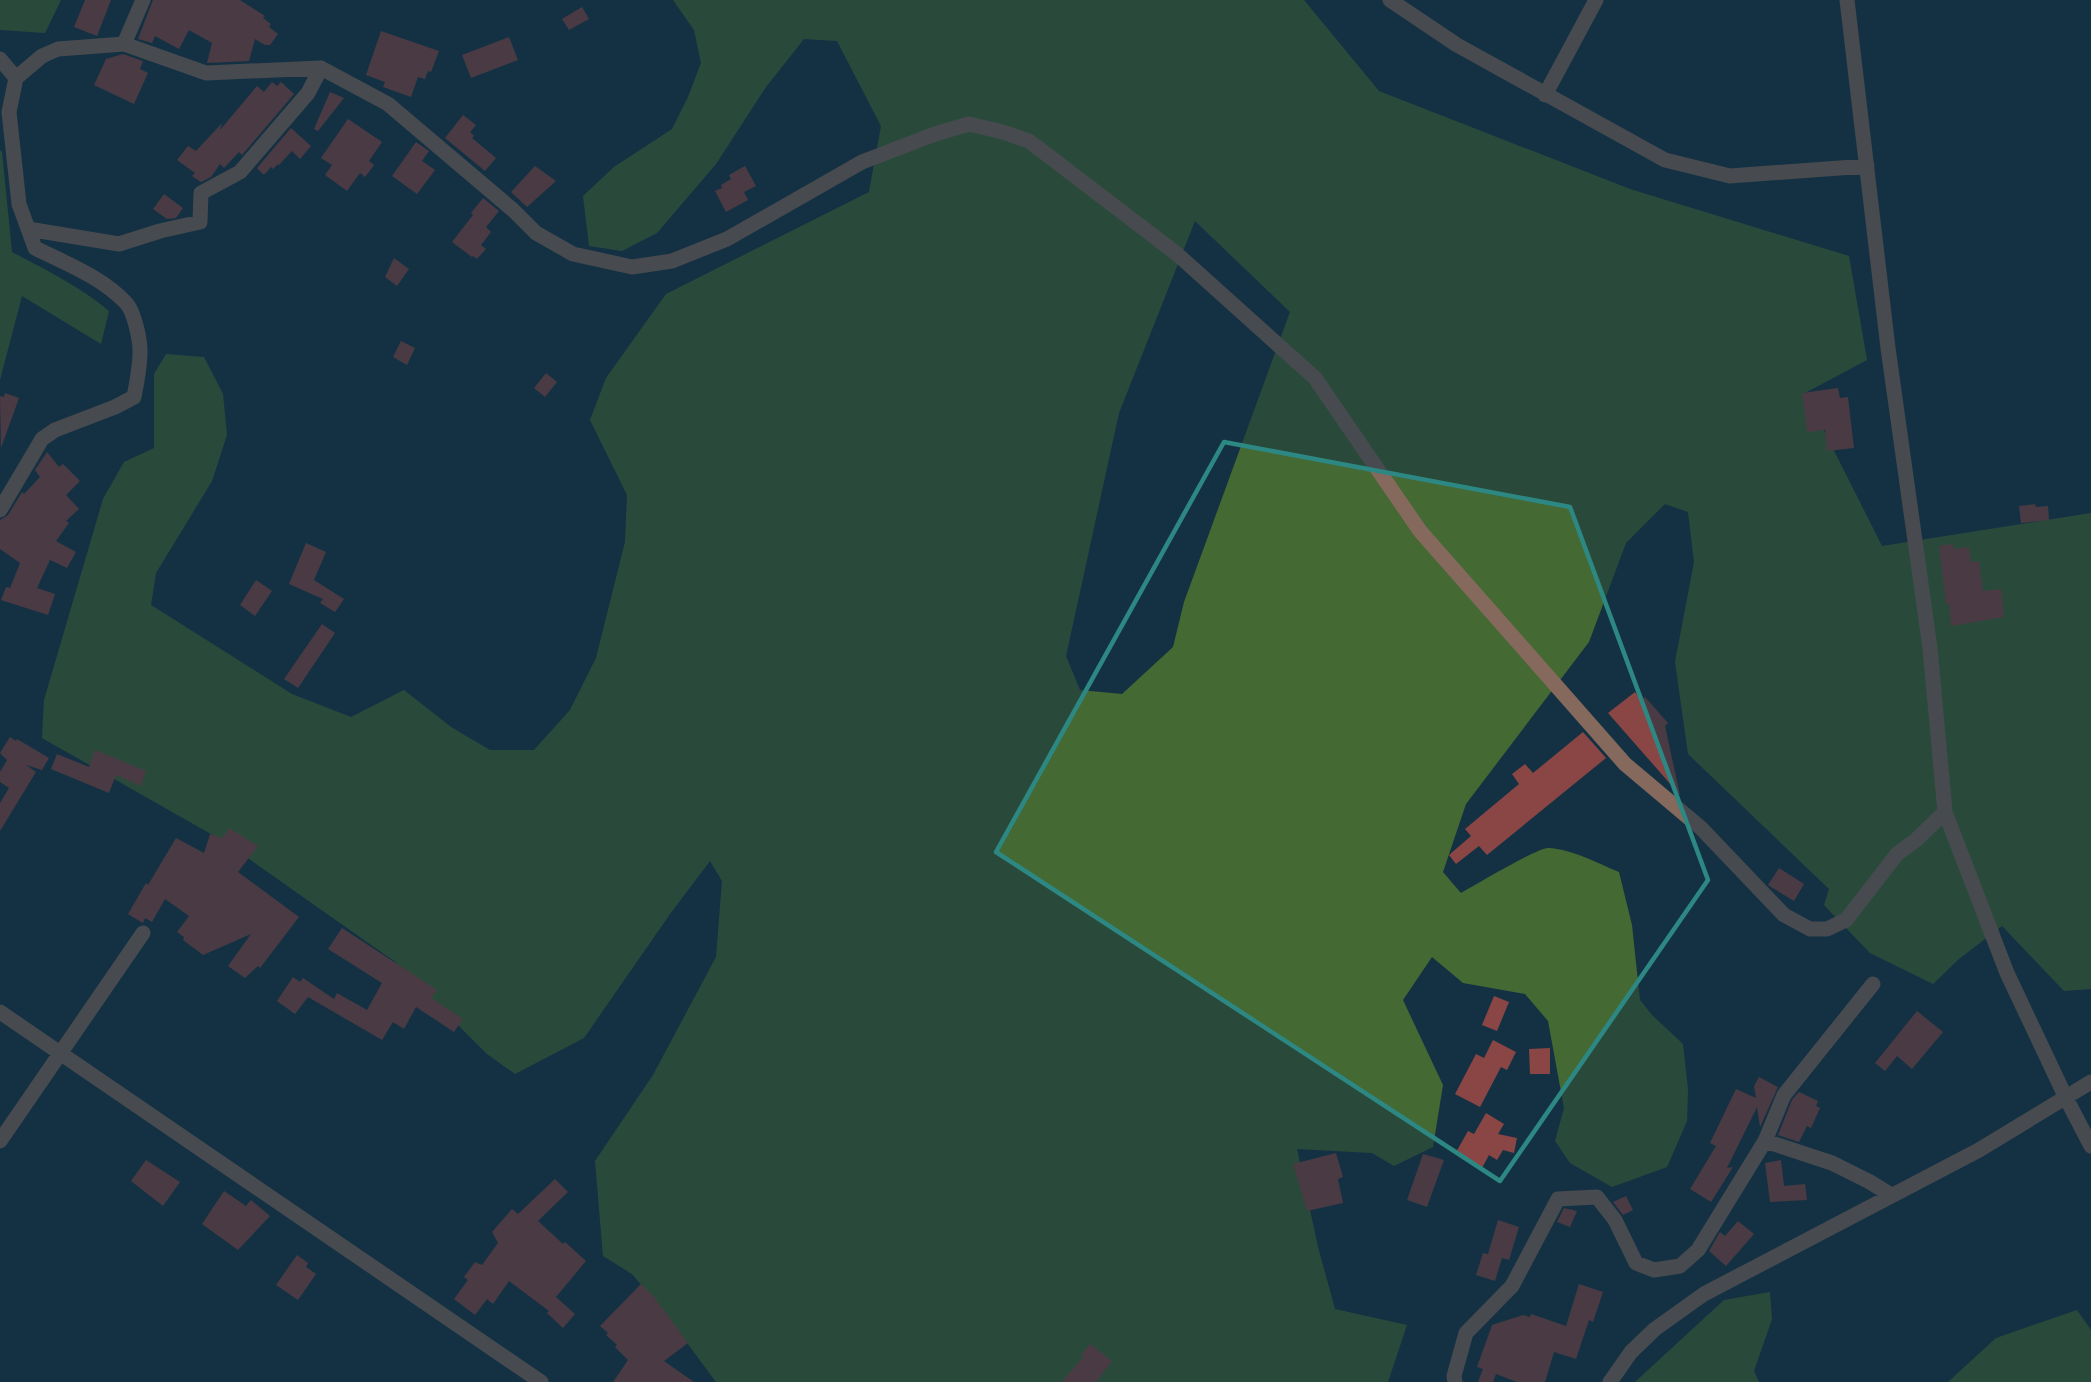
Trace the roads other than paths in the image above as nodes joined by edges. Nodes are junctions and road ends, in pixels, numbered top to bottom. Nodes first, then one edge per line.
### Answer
1 (143, 0) edge
2 (1390, 0) edge
3 (1596, 0) edge
4 (1847, 0) edge
5 (124, 44) junction
6 (0, 59) edge
7 (321, 68) junction
8 (16, 78) junction
9 (1545, 94) junction
10 (1866, 166) junction
11 (28, 229) junction
12 (0, 510) edge
13 (1945, 812) junction
14 (143, 933) dead end
15 (1873, 984) dead end
16 (0, 1012) edge
17 (59, 1054) junction
18 (2091, 1082) edge
19 (2066, 1098) junction
20 (0, 1141) edge
21 (1765, 1142) junction
22 (2091, 1146) edge
23 (1891, 1195) junction
24 (541, 1382) edge
25 (1455, 1382) edge
26 (1610, 1382) edge

1 - 5 street
2 - 9 street
3 - 9 street
4 - 10 street
5 - 7 street
5 - 8 street
6 - 8 street
7 - 11 street
7 - 13 street
8 - 11 street
9 - 10 street
10 - 13 street
11 - 12 street
13 - 19 street
14 - 17 street
15 - 21 street
16 - 17 street
17 - 20 street
17 - 24 street
18 - 19 street
19 - 22 street
19 - 23 street
21 - 23 street
21 - 25 street
23 - 26 street

